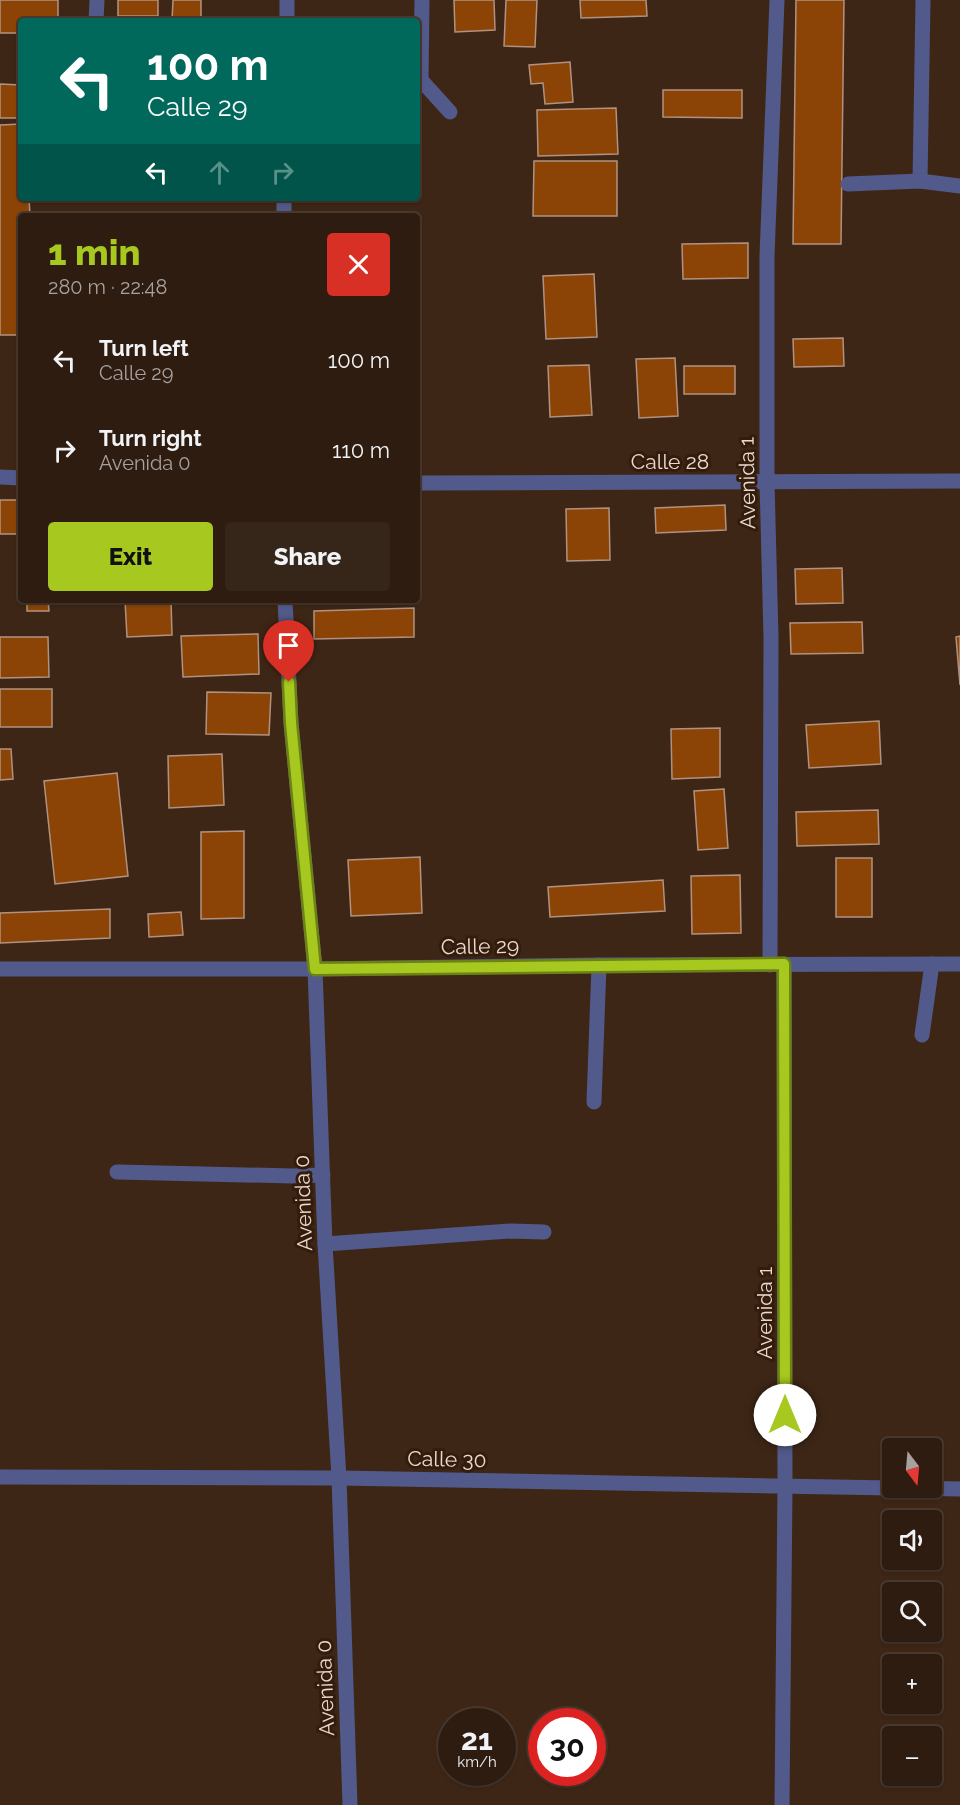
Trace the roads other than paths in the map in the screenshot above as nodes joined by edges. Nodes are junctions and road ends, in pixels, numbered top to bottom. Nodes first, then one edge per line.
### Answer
1 (97, 0) edge
2 (287, 0) edge
3 (422, 0) edge
4 (777, 0) edge
5 (923, 0) edge
6 (96, 18) edge
7 (287, 18) edge
8 (450, 112) dead end
9 (920, 181) junction
10 (848, 184) dead end
11 (960, 186) edge
12 (0, 477) edge
13 (18, 478) edge
14 (960, 481) edge
15 (767, 482) junction
16 (420, 483) edge
17 (285, 603) edge
18 (777, 964) junction
19 (932, 964) junction
20 (960, 964) edge
21 (599, 965) junction
22 (0, 969) edge
23 (315, 969) junction
24 (922, 1035) dead end
25 (594, 1102) dead end
26 (117, 1172) dead end
27 (323, 1175) junction
28 (544, 1232) dead end
29 (325, 1244) junction
30 (0, 1477) edge
31 (339, 1478) junction
32 (785, 1486) junction
33 (882, 1488) edge
34 (942, 1489) edge
35 (960, 1489) edge
36 (351, 1805) edge
37 (782, 1805) edge

1 - 6 street
2 - 7 street
3 - 8 street
4 - 15 street, Avenida 1
5 - 9 street
9 - 10 street
9 - 11 street
12 - 13 street
14 - 15 street, Calle 28
15 - 16 street, Calle 28
15 - 18 street, Avenida 1
17 - 23 street, Avenida 0
18 - 19 street, Calle 29
18 - 21 street, Calle 29
18 - 32 street, Avenida 1
19 - 20 street, Calle 29
19 - 24 street
21 - 23 street, Calle 29
21 - 25 street
22 - 23 street, Calle 29
23 - 27 street, Avenida 0
26 - 27 street
27 - 29 street, Avenida 0
28 - 29 street
29 - 31 street, Avenida 0
30 - 31 street, Calle 30
31 - 32 street, Calle 30
31 - 36 street, Avenida 0
32 - 33 street, Calle 30
32 - 37 street, Avenida 1
34 - 35 street

